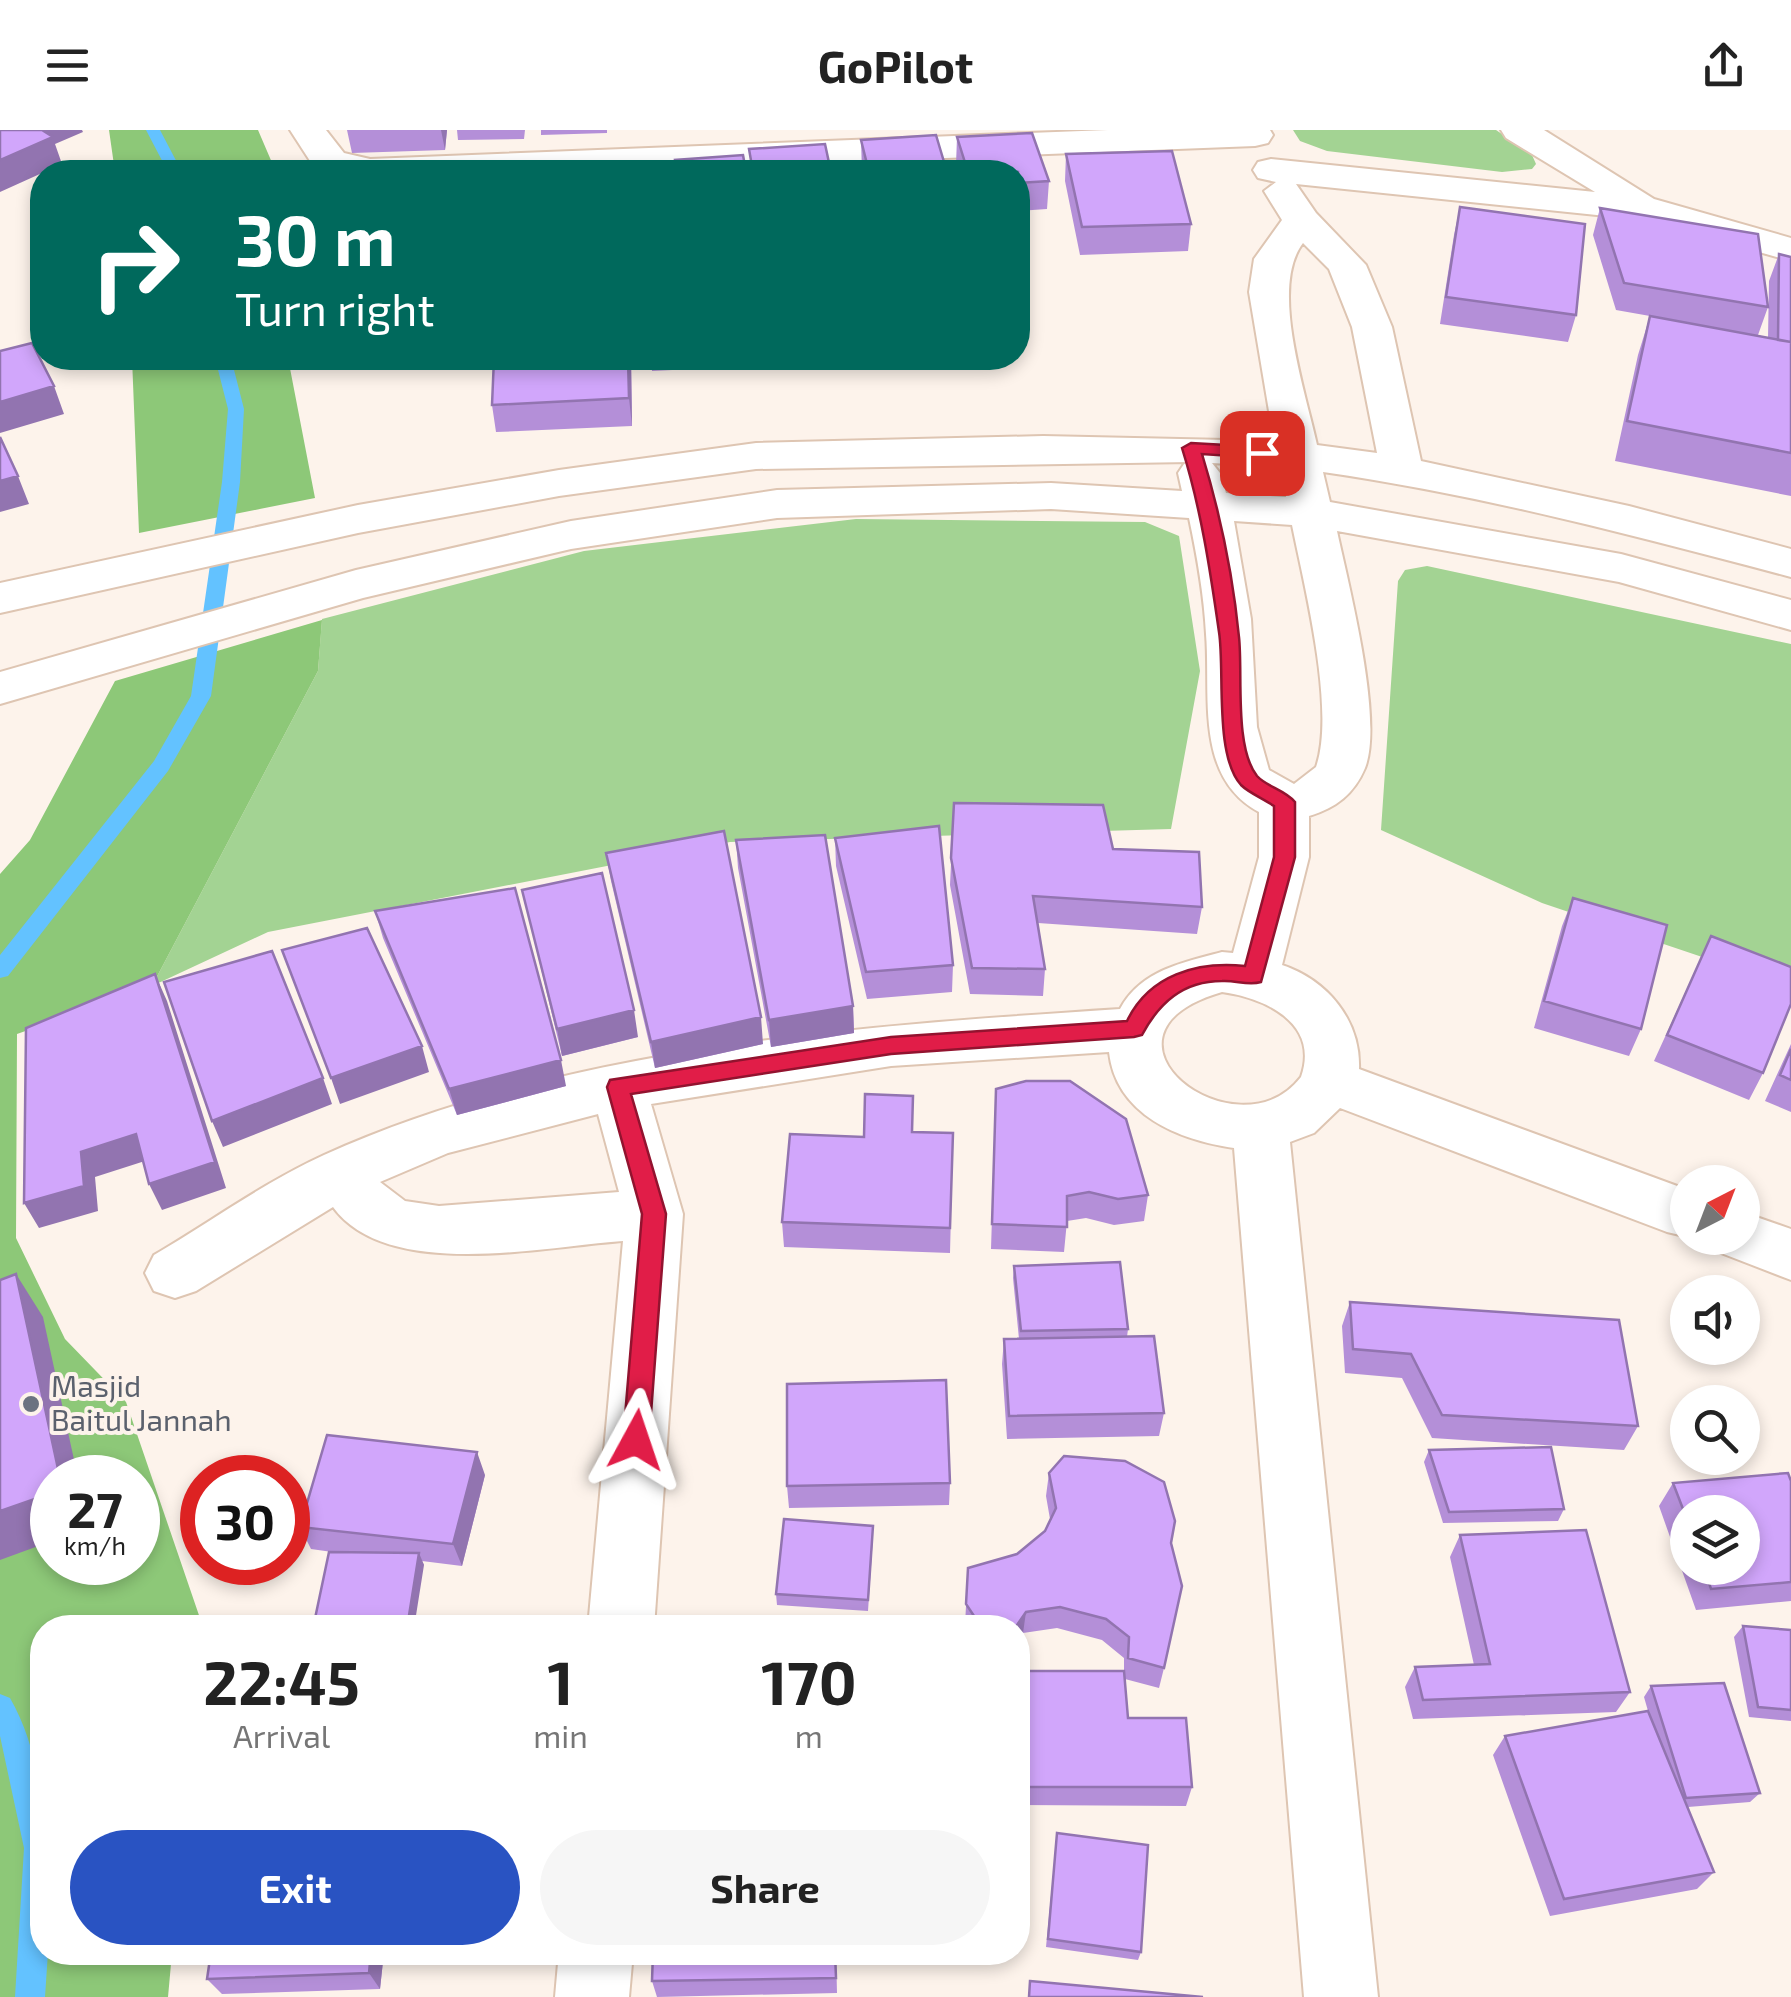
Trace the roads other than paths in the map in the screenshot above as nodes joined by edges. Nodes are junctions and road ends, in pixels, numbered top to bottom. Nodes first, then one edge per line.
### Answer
1 (308, 130) edge
2 (1519, 130) edge
3 (1254, 132) edge
4 (329, 160) edge
5 (603, 160) edge
6 (1271, 170) junction
7 (1648, 209) junction
8 (1301, 220) junction
9 (1791, 250) edge
10 (1191, 448) junction
11 (1296, 455) junction
12 (1402, 470) junction
13 (1208, 505) junction
14 (1310, 512) junction
15 (1791, 563) edge
16 (0, 598) edge
17 (1791, 615) edge
18 (0, 688) edge
19 (1284, 802) junction
20 (1253, 976) junction
21 (1134, 1029) junction
22 (1330, 1081) junction
23 (618, 1087) junction
24 (1260, 1127) junction
25 (341, 1173) junction
26 (1670, 1207) edge
27 (654, 1214) junction
28 (1760, 1243) edge
29 (1791, 1255) edge
30 (175, 1273) dead end
31 (622, 1615) edge
32 (595, 1965) edge
33 (592, 1997) edge
34 (1341, 1997) edge

1 - 4 street
2 - 7 street
3 - 5 street
3 - 6 street
6 - 7 street
6 - 8 street
7 - 9 street
8 - 11 street
8 - 12 street
10 - 11 street
10 - 13 street
10 - 16 street
11 - 12 street
11 - 14 street
12 - 15 street
13 - 14 street
13 - 18 street
13 - 19 street
14 - 17 street
14 - 19 street
19 - 20 street
20 - 21 street
20 - 22 street
21 - 23 street
21 - 24 street
22 - 24 street
22 - 26 street
23 - 25 street
23 - 27 street
24 - 34 street
25 - 27 street
25 - 30 street
27 - 31 street
28 - 29 street
32 - 33 street

